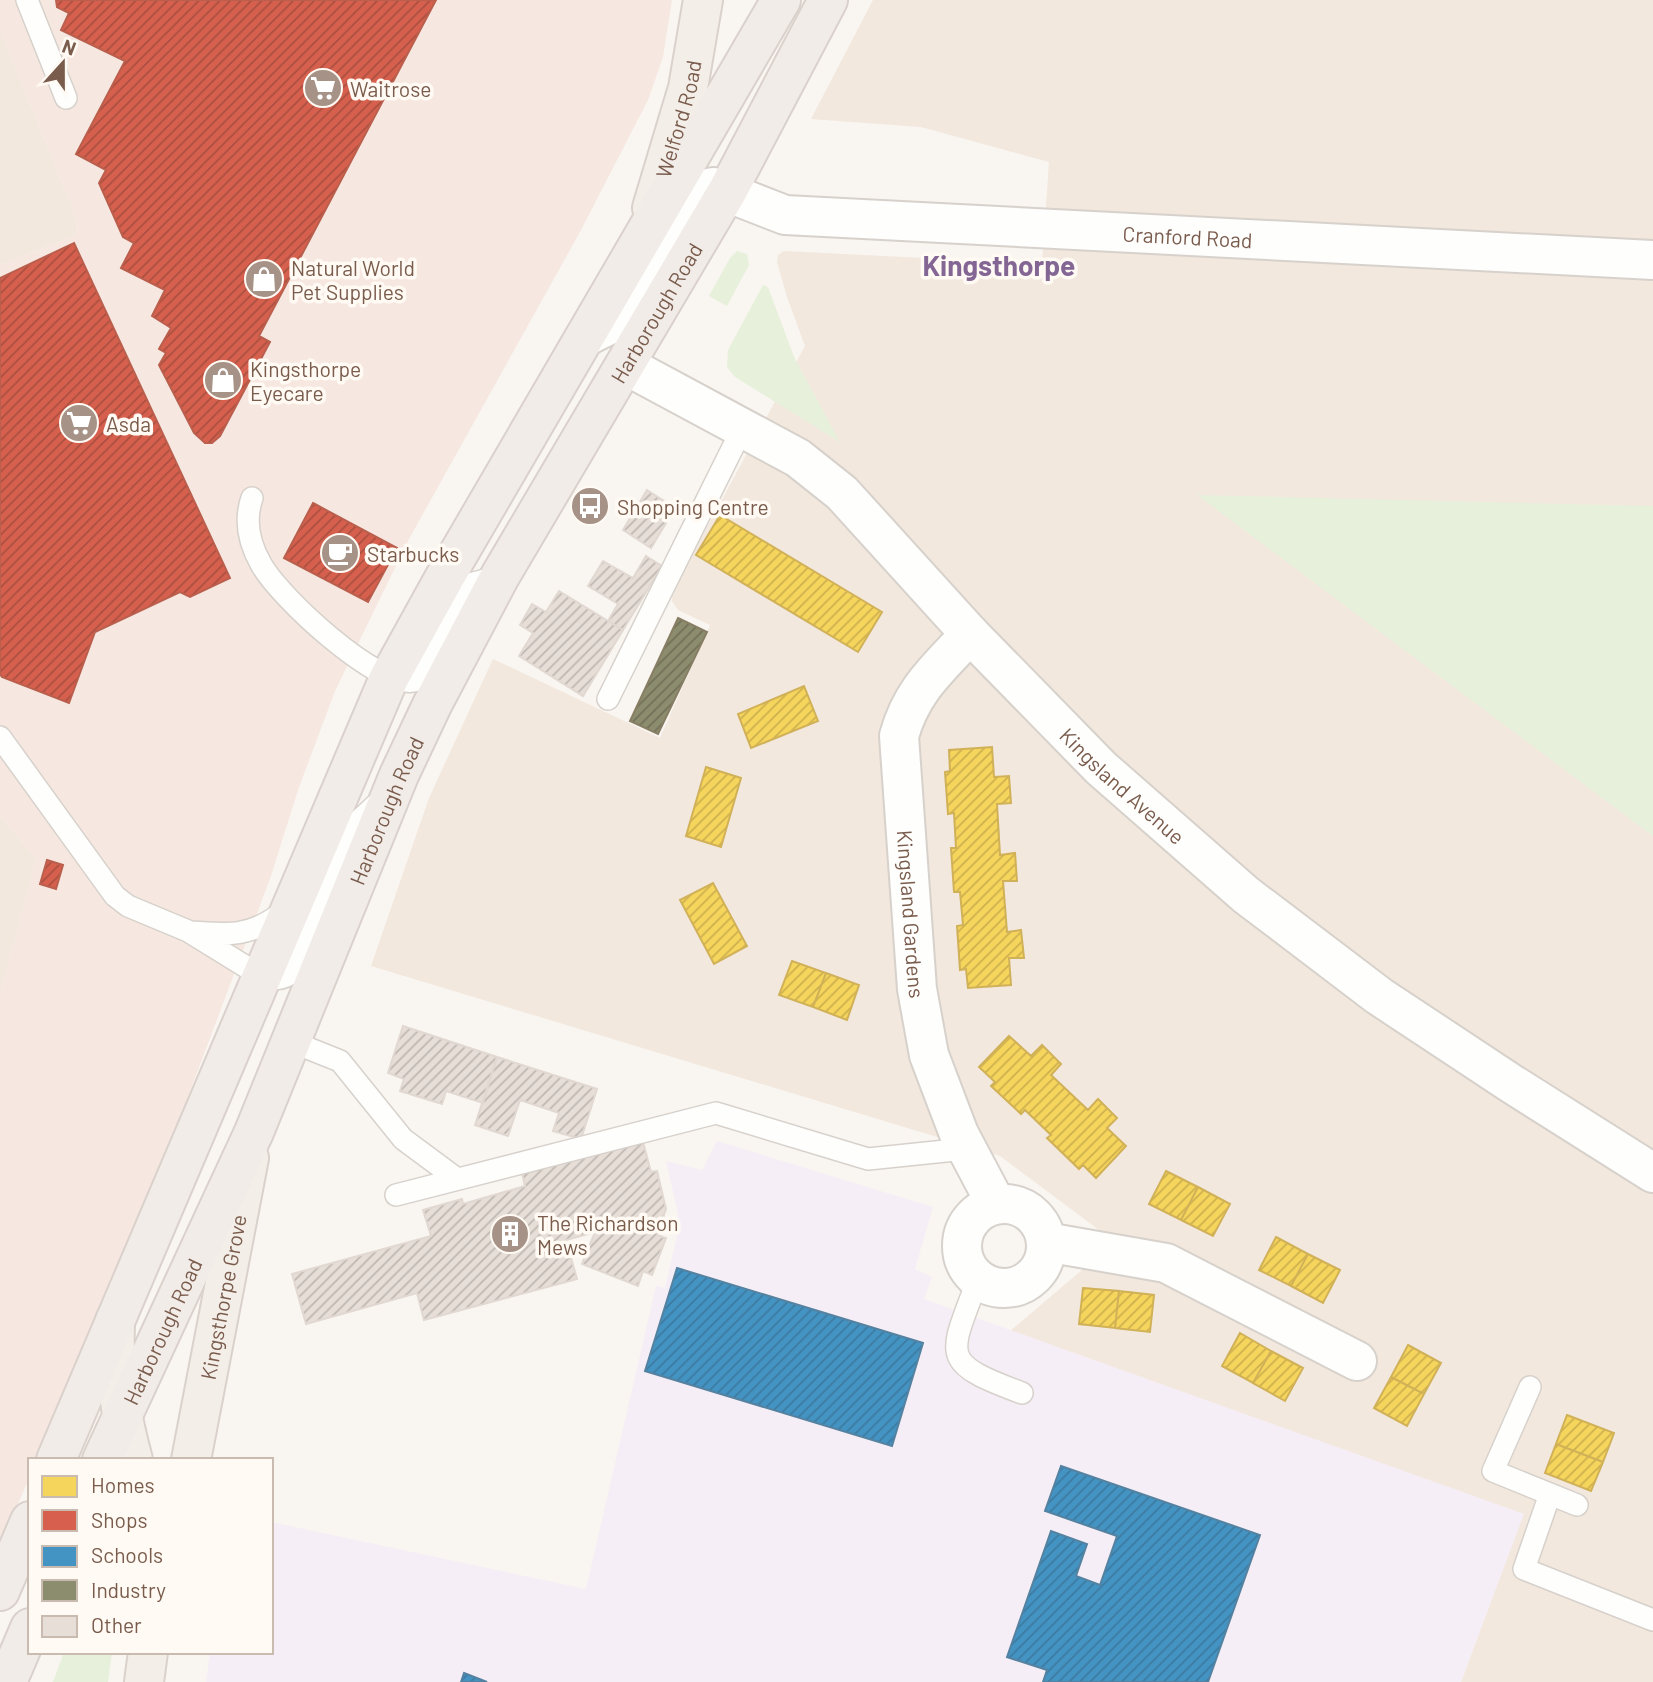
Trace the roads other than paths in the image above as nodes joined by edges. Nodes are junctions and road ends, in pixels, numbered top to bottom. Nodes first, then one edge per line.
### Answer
1 (27, 0) edge
2 (703, 0) edge
3 (781, 0) edge
4 (828, 0) edge
5 (66, 97) dead end
6 (728, 190) junction
7 (643, 236) junction
8 (1653, 260) edge
9 (585, 337) junction
10 (627, 366) junction
11 (743, 427) junction
12 (252, 498) dead end
13 (500, 576) junction
14 (970, 634) junction
15 (390, 678) junction
16 (608, 699) dead end
17 (0, 737) edge
18 (392, 791) junction
19 (291, 905) junction
20 (188, 931) junction
21 (261, 976) junction
22 (290, 1041) junction
23 (254, 1132) junction
24 (965, 1149) junction
25 (1653, 1173) edge
26 (457, 1179) junction
27 (396, 1195) dead end
28 (996, 1204) junction
29 (1046, 1242) junction
30 (978, 1279) junction
31 (115, 1321) junction
32 (1357, 1361) dead end
33 (1530, 1387) dead end
34 (1022, 1393) dead end
35 (122, 1418) junction
36 (57, 1458) edge
37 (103, 1458) edge
38 (133, 1458) edge
39 (191, 1458) edge
40 (1550, 1494) junction
41 (1577, 1505) dead end
42 (28, 1525) edge
43 (3, 1578) edge
44 (1653, 1620) edge
45 (28, 1633) edge
46 (148, 1654) edge
47 (7, 1682) edge
48 (144, 1682) edge

1 - 5 lane
2 - 7 main road, Welford Road
3 - 7 highway
4 - 6 highway, Harborough Road
6 - 8 street, Cranford Road
6 - 9 street, Harborough Road
6 - 10 highway, Harborough Road
7 - 9 highway
9 - 15 highway
10 - 11 street, Kingsland Avenue
10 - 13 highway, Harborough Road
11 - 14 street, Kingsland Avenue
11 - 16 lane
12 - 15 lane
13 - 15 lane
13 - 18 highway, Harborough Road
14 - 24 street, Kingsland Gardens
14 - 25 street, Kingsland Avenue
15 - 19 highway
17 - 20 lane
18 - 21 lane
18 - 22 highway, Harborough Road
19 - 20 lane
19 - 21 highway
20 - 21 lane
21 - 31 highway
22 - 23 highway, Harborough Road
22 - 26 lane
23 - 35 highway, Harborough Road
23 - 39 main road, Kingsthorpe Grove
24 - 26 lane
24 - 28 street, Kingsland Gardens
26 - 27 lane
28 - 29 street
28 - 30 street
29 - 30 street
29 - 32 street
30 - 34 lane
31 - 35 main road
31 - 36 highway
33 - 40 lane
35 - 37 highway, Harborough Road
35 - 38 main road
40 - 41 lane
40 - 44 lane
42 - 43 highway
45 - 47 highway
46 - 48 main road

